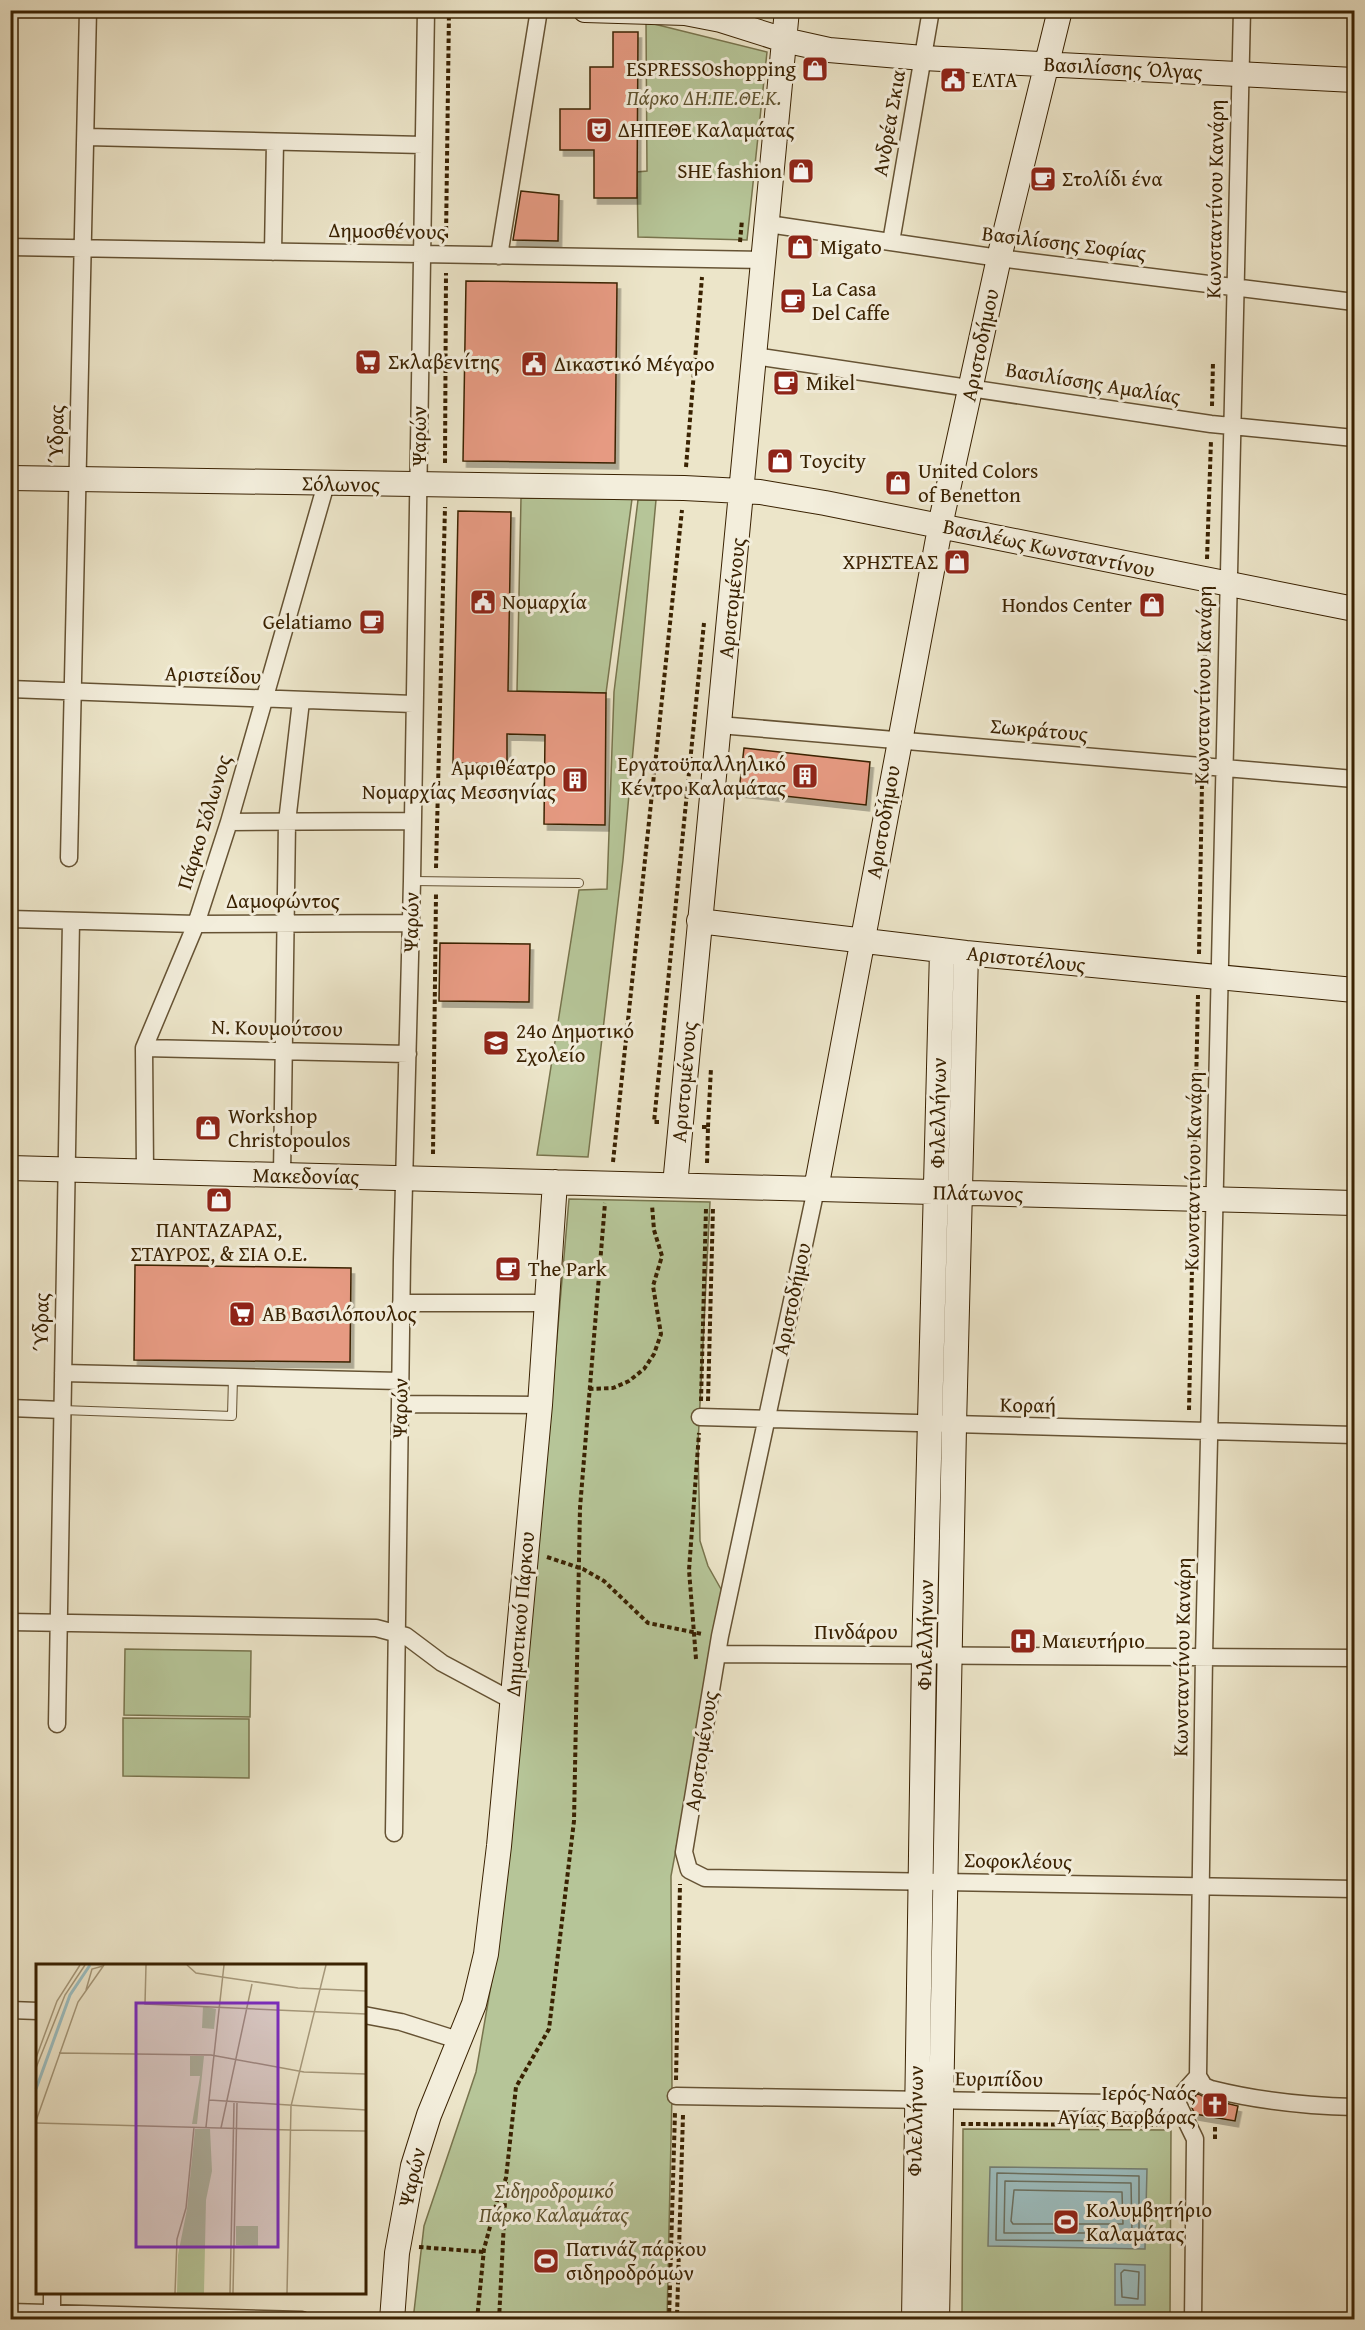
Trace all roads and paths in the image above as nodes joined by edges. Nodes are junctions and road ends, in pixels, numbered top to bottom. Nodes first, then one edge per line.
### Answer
1 (88, 10) edge
2 (426, 10) edge
3 (449, 10) edge
4 (539, 10) edge
5 (585, 10) edge
6 (787, 10) edge
7 (931, 10) edge
8 (1060, 10) edge
9 (1242, 10) edge
10 (628, 11) edge
11 (784, 40) junction
12 (923, 58) junction
13 (1047, 65) junction
14 (1240, 73) junction
15 (1354, 80) edge
16 (87, 137) junction
17 (275, 142) junction
18 (423, 146) junction
19 (768, 224) junction
20 (891, 243) junction
21 (10, 247) edge
22 (83, 248) junction
23 (273, 252) junction
24 (421, 254) junction
25 (446, 255) junction
26 (499, 256) junction
27 (999, 258) junction
28 (703, 259) junction
29 (764, 260) junction
30 (1235, 287) junction
31 (1354, 302) edge
32 (1213, 354) dead end
33 (754, 356) junction
34 (971, 388) junction
35 (1211, 424) junction
36 (1231, 426) junction
37 (1354, 438) edge
38 (10, 478) edge
39 (77, 478) junction
40 (326, 484) junction
41 (419, 486) junction
42 (445, 486) junction
43 (684, 488) junction
44 (742, 491) junction
45 (940, 525) junction
46 (1217, 583) junction
47 (1354, 609) edge
48 (10, 689) edge
49 (73, 692) junction
50 (264, 700) junction
51 (301, 701) junction
52 (413, 704) junction
53 (719, 725) junction
54 (898, 741) junction
55 (1203, 767) junction
56 (1224, 769) junction
57 (1354, 779) edge
58 (413, 821) junction
59 (229, 822) junction
60 (287, 822) junction
61 (69, 858) dead end
62 (411, 881) junction
63 (436, 881) junction
64 (579, 883) dead end
65 (10, 919) edge
66 (71, 921) junction
67 (699, 921) junction
68 (411, 923) junction
69 (196, 924) junction
70 (285, 924) junction
71 (862, 939) junction
72 (942, 950) junction
73 (966, 953) junction
74 (1209, 977) junction
75 (1354, 990) edge
76 (144, 1048) junction
77 (283, 1051) junction
78 (408, 1054) junction
79 (433, 1154) dead end
80 (10, 1168) edge
81 (67, 1170) junction
82 (145, 1172) junction
83 (282, 1175) junction
84 (405, 1178) junction
85 (555, 1182) junction
86 (664, 1185) junction
87 (606, 1187) junction
88 (816, 1189) junction
89 (948, 1192) junction
90 (714, 1199) dead end
91 (1204, 1199) junction
92 (1354, 1203) edge
93 (401, 1303) junction
94 (547, 1303) junction
95 (63, 1373) junction
96 (233, 1377) junction
97 (400, 1381) junction
98 (589, 1389) junction
99 (400, 1404) junction
100 (1189, 1404) dead end
101 (540, 1405) junction
102 (10, 1408) edge
103 (62, 1410) junction
104 (704, 1410) joint
105 (766, 1419) junction
106 (930, 1425) junction
107 (954, 1426) junction
108 (1209, 1431) junction
109 (1354, 1435) edge
110 (525, 1552) junction
111 (577, 1567) junction
112 (10, 1622) edge
113 (58, 1623) junction
114 (398, 1632) junction
115 (720, 1636) junction
116 (717, 1654) junction
117 (924, 1655) junction
118 (949, 1655) junction
119 (1204, 1656) junction
120 (1354, 1658) edge
121 (512, 1700) junction
122 (57, 1724) dead end
123 (394, 1833) dead end
124 (686, 1866) joint
125 (920, 1882) junction
126 (945, 1882) junction
127 (1201, 1886) junction
128 (1354, 1888) edge
129 (10, 2010) edge
130 (36, 2011) edge
131 (366, 2015) edge
132 (461, 2041) junction
133 (1198, 2076) junction
134 (680, 2096) joint
135 (915, 2100) junction
136 (941, 2100) junction
137 (1178, 2104) junction
138 (1354, 2107) edge
139 (941, 2125) junction
140 (1176, 2125) dead end
141 (506, 2178) junction
142 (417, 2246) dead end
143 (484, 2252) junction
144 (52, 2294) edge
145 (10, 2312) edge
146 (52, 2316) edge
147 (98, 2317) edge
148 (302, 2319) edge
149 (392, 2319) edge
150 (477, 2319) edge
151 (499, 2319) edge
152 (871, 2319) edge
153 (914, 2319) edge
154 (937, 2319) edge
155 (1193, 2319) edge

1 - 16 street, Ύδρας
2 - 18 street, Ψαρών
3 - 25 path
4 - 26 street
5 - 10 street, Βασιλίσσης Όλγας
6 - 11 street, Αριστομένους
7 - 12 street, Ανδρέα Σκια
8 - 13 street, Αριστοδήμου
9 - 14 street, Κωνσταντίνου Κανάρη
10 - 11 street, Βασιλίσσης Όλγας
11 - 12 street, Βασιλίσσης Όλγας
11 - 19 street, Αριστομένους
12 - 13 street, Βασιλίσσης Όλγας
12 - 20 street, Ανδρέα Σκια
13 - 14 street, Βασιλίσσης Όλγας
13 - 27 street, Αριστοδήμου
14 - 15 street, Βασιλίσσης Όλγας
14 - 30 street, Κωνσταντίνου Κανάρη
16 - 17 street
16 - 22 street, Ύδρας
17 - 18 street
17 - 23 street
18 - 24 street, Ψαρών
19 - 20 street, Βασιλίσσης Σοφίας
19 - 29 street, Αριστομένους
20 - 27 street, Βασιλίσσης Σοφίας
21 - 22 street, Δημοσθένους
22 - 23 street, Δημοσθένους
22 - 39 street, Ύδρας
23 - 24 street, Δημοσθένους
24 - 25 street, Δημοσθένους
24 - 41 street, Ψαρών
25 - 26 street, Δημοσθένους
25 - 42 path
26 - 28 street, Δημοσθένους
27 - 30 street, Βασιλίσσης Σοφίας
27 - 34 street, Αριστοδήμου
28 - 29 street, Δημοσθένους
28 - 43 path
29 - 33 street, Αριστομένους
30 - 31 street, Βασιλίσσης Σοφίας
30 - 36 street, Κωνσταντίνου Κανάρη
32 - 35 path
33 - 34 street, Βασιλίσσης Αμαλίας
33 - 44 street, Αριστομένους
34 - 35 street, Βασιλίσσης Αμαλίας
34 - 45 street, Αριστοδήμου
35 - 36 street, Βασιλίσσης Αμαλίας
35 - 46 path
36 - 37 street, Βασιλίσσης Αμαλίας
36 - 46 street, Κωνσταντίνου Κανάρη
38 - 39 street, Σόλωνος
39 - 40 street, Σόλωνος
39 - 49 street, Ύδρας
40 - 41 street, Σόλωνος
40 - 50 street, Πάρκο Σόλωνος
41 - 42 street, Σόλωνος
41 - 52 street, Ψαρών
42 - 43 street, Σόλωνος
42 - 63 path
43 - 44 street, Σόλωνος
43 - 87 path
44 - 45 street, Βασιλέως Κωνσταντίνου
44 - 53 street, Αριστομένους
45 - 46 street, Βασιλέως Κωνσταντίνου
45 - 54 street, Αριστοδήμου
46 - 47 street, Βασιλέως Κωνσταντίνου
46 - 55 path
46 - 56 street, Κωνσταντίνου Κανάρη
48 - 49 street, Αριστείδου
49 - 50 street, Αριστείδου
49 - 61 street, Ύδρας
50 - 51 street, Αριστείδου
50 - 59 street, Πάρκο Σόλωνος
51 - 52 street, Αριστείδου
51 - 60 street
52 - 58 street, Ψαρών
53 - 54 street, Σωκράτους
53 - 67 street, Αριστομένους
54 - 55 street, Σωκράτους
54 - 71 street, Αριστοδήμου
55 - 56 street, Σωκράτους
55 - 74 path
56 - 57 street, Σωκράτους
56 - 74 street, Κωνσταντίνου Κανάρη
58 - 60 street
58 - 62 street, Ψαρών
59 - 60 street
59 - 69 street, Πάρκο Σόλωνος
60 - 70 street
62 - 63 lane
62 - 68 street, Ψαρών
63 - 64 lane
63 - 79 path
65 - 66 street, Δαμοφώντος
66 - 69 street, Δαμοφώντος
66 - 81 street, Ύδρας
67 - 71 street, Αριστοτέλους
67 - 86 street, Αριστομένους
68 - 70 street, Δαμοφώντος
68 - 78 street, Ψαρών
69 - 70 street, Δαμοφώντος
69 - 76 street, Πάρκο Σόλωνος
70 - 77 street
71 - 72 street, Αριστοτέλους
71 - 88 street, Αριστοδήμου
72 - 73 street, Αριστοτέλους
72 - 89 street, Φιλελλήνων
73 - 74 street, Αριστοτέλους
73 - 89 street, Φιλελλήνων
74 - 75 street, Αριστοτέλους
74 - 91 street, Κωνσταντίνου Κανάρη
74 - 91 path
76 - 77 street, Ν. Κουμούτσου
76 - 82 street, Πάρκο Σόλωνος
77 - 78 street, Ν. Κουμούτσου
77 - 83 street
78 - 84 street, Ψαρών
80 - 81 street, Μακεδονίας
81 - 82 street, Μακεδονίας
81 - 95 street, Ύδρας
82 - 83 street, Μακεδονίας
83 - 84 street, Μακεδονίας
84 - 85 street, Μακεδονίας
84 - 93 street, Ψαρών
85 - 87 street, Μακεδονίας
85 - 94 street, Δημοτικού Πάρκου
86 - 87 street, Πλάτωνος
86 - 88 street, Πλάτωνος
86 - 98 path
87 - 98 path
88 - 89 street, Πλάτωνος
88 - 105 street, Αριστοδήμου
89 - 91 street, Πλάτωνος
89 - 106 street, Φιλελλήνων
89 - 107 street, Φιλελλήνων
90 - 104 path
91 - 92 street, Πλάτωνος
91 - 100 path
91 - 108 street, Κωνσταντίνου Κανάρη
93 - 94 street
93 - 97 street, Ψαρών
94 - 101 street, Δημοτικού Πάρκου
95 - 96 street
95 - 103 street, Ύδρας
96 - 97 street
96 - 103 lane
97 - 99 street, Ψαρών
98 - 111 path
99 - 101 street
99 - 114 street, Ψαρών
101 - 110 street, Δημοτικού Πάρκου
102 - 103 street
103 - 113 street, Ύδρας
104 - 105 street, Κοραή
105 - 106 street, Κοραή
105 - 115 street, Αριστοδήμου
106 - 107 street, Κοραή
106 - 117 street, Φιλελλήνων
107 - 108 street, Κοραή
107 - 118 street, Φιλελλήνων
108 - 109 street, Κοραή
108 - 119 street, Κωνσταντίνου Κανάρη
110 - 111 path
110 - 121 street, Δημοτικού Πάρκου
111 - 115 path
111 - 141 path
112 - 113 street
113 - 114 street
113 - 122 street, Ύδρας
114 - 121 street
114 - 123 street, Ψαρών
115 - 116 street, Αριστομένους
116 - 117 street, Πινδάρου
116 - 124 street, Αριστομένους
117 - 118 street, Πινδάρου
117 - 125 street, Φιλελλήνων
118 - 119 street, Πινδάρου
118 - 126 street, Φιλελλήνων
119 - 120 street, Πινδάρου
119 - 127 street, Κωνσταντίνου Κανάρη
121 - 132 street, Δημοτικού Πάρκου
124 - 125 street, Σοφοκλέους
125 - 126 street, Σοφοκλέους
125 - 135 street, Φιλελλήνων
126 - 127 street, Σοφοκλέους
126 - 136 street, Φιλελλήνων
127 - 128 street, Σοφοκλέους
127 - 133 street, Κωνσταντίνου Κανάρη
129 - 130 street
131 - 132 street
132 - 149 street, Ψαρών
133 - 137 street
133 - 138 street
134 - 135 street, Ευριπίδου
134 - 152 path
135 - 136 street, Ευριπίδου
135 - 153 street, Φιλελλήνων
136 - 137 street, Ευριπίδου
136 - 139 street, Φιλελλήνων
137 - 155 street
139 - 140 path
139 - 154 street, Φιλελλήνων
141 - 143 path
141 - 151 path
142 - 143 path
143 - 150 path
144 - 146 street
145 - 146 street
146 - 147 street
147 - 148 street

